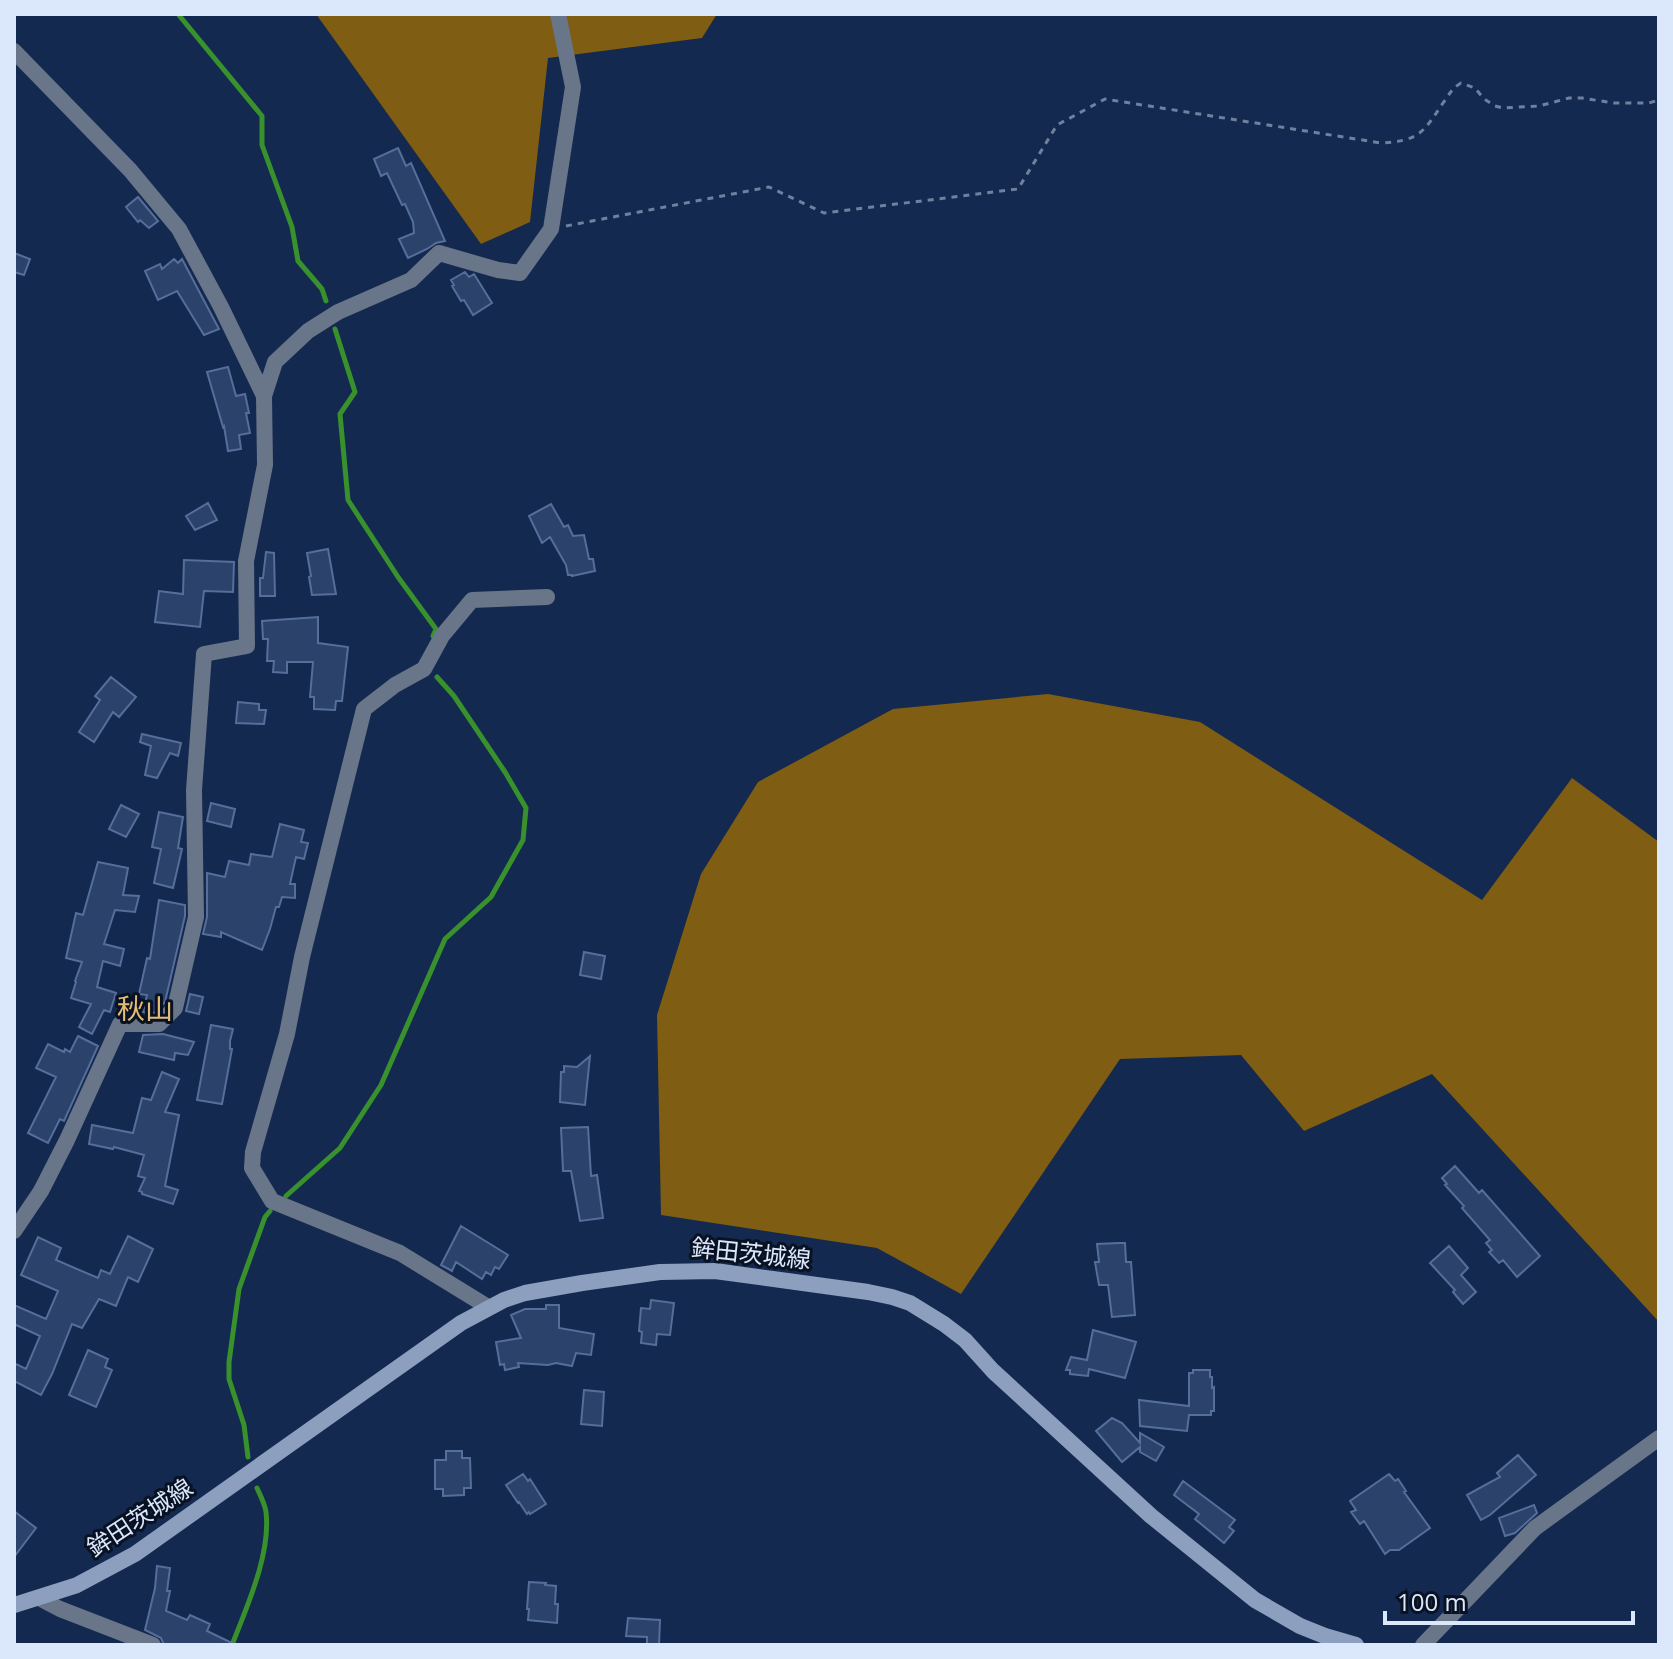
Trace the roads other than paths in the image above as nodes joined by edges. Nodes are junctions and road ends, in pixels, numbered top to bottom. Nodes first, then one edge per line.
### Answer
1 (558, 14) edge
2 (14, 51) edge
3 (264, 396) junction
4 (547, 597) dead end
5 (14, 1231) edge
6 (488, 1307) junction
7 (1659, 1438) edge
8 (39, 1598) junction
9 (14, 1605) edge
10 (153, 1645) edge
11 (1356, 1645) edge
12 (1423, 1645) edge

1 - 3 street
2 - 3 street
3 - 5 street
4 - 6 street
6 - 8 main road, 鉾田茨城線
6 - 11 main road, 鉾田茨城線
7 - 12 street
8 - 9 main road, 鉾田茨城線
8 - 10 street

